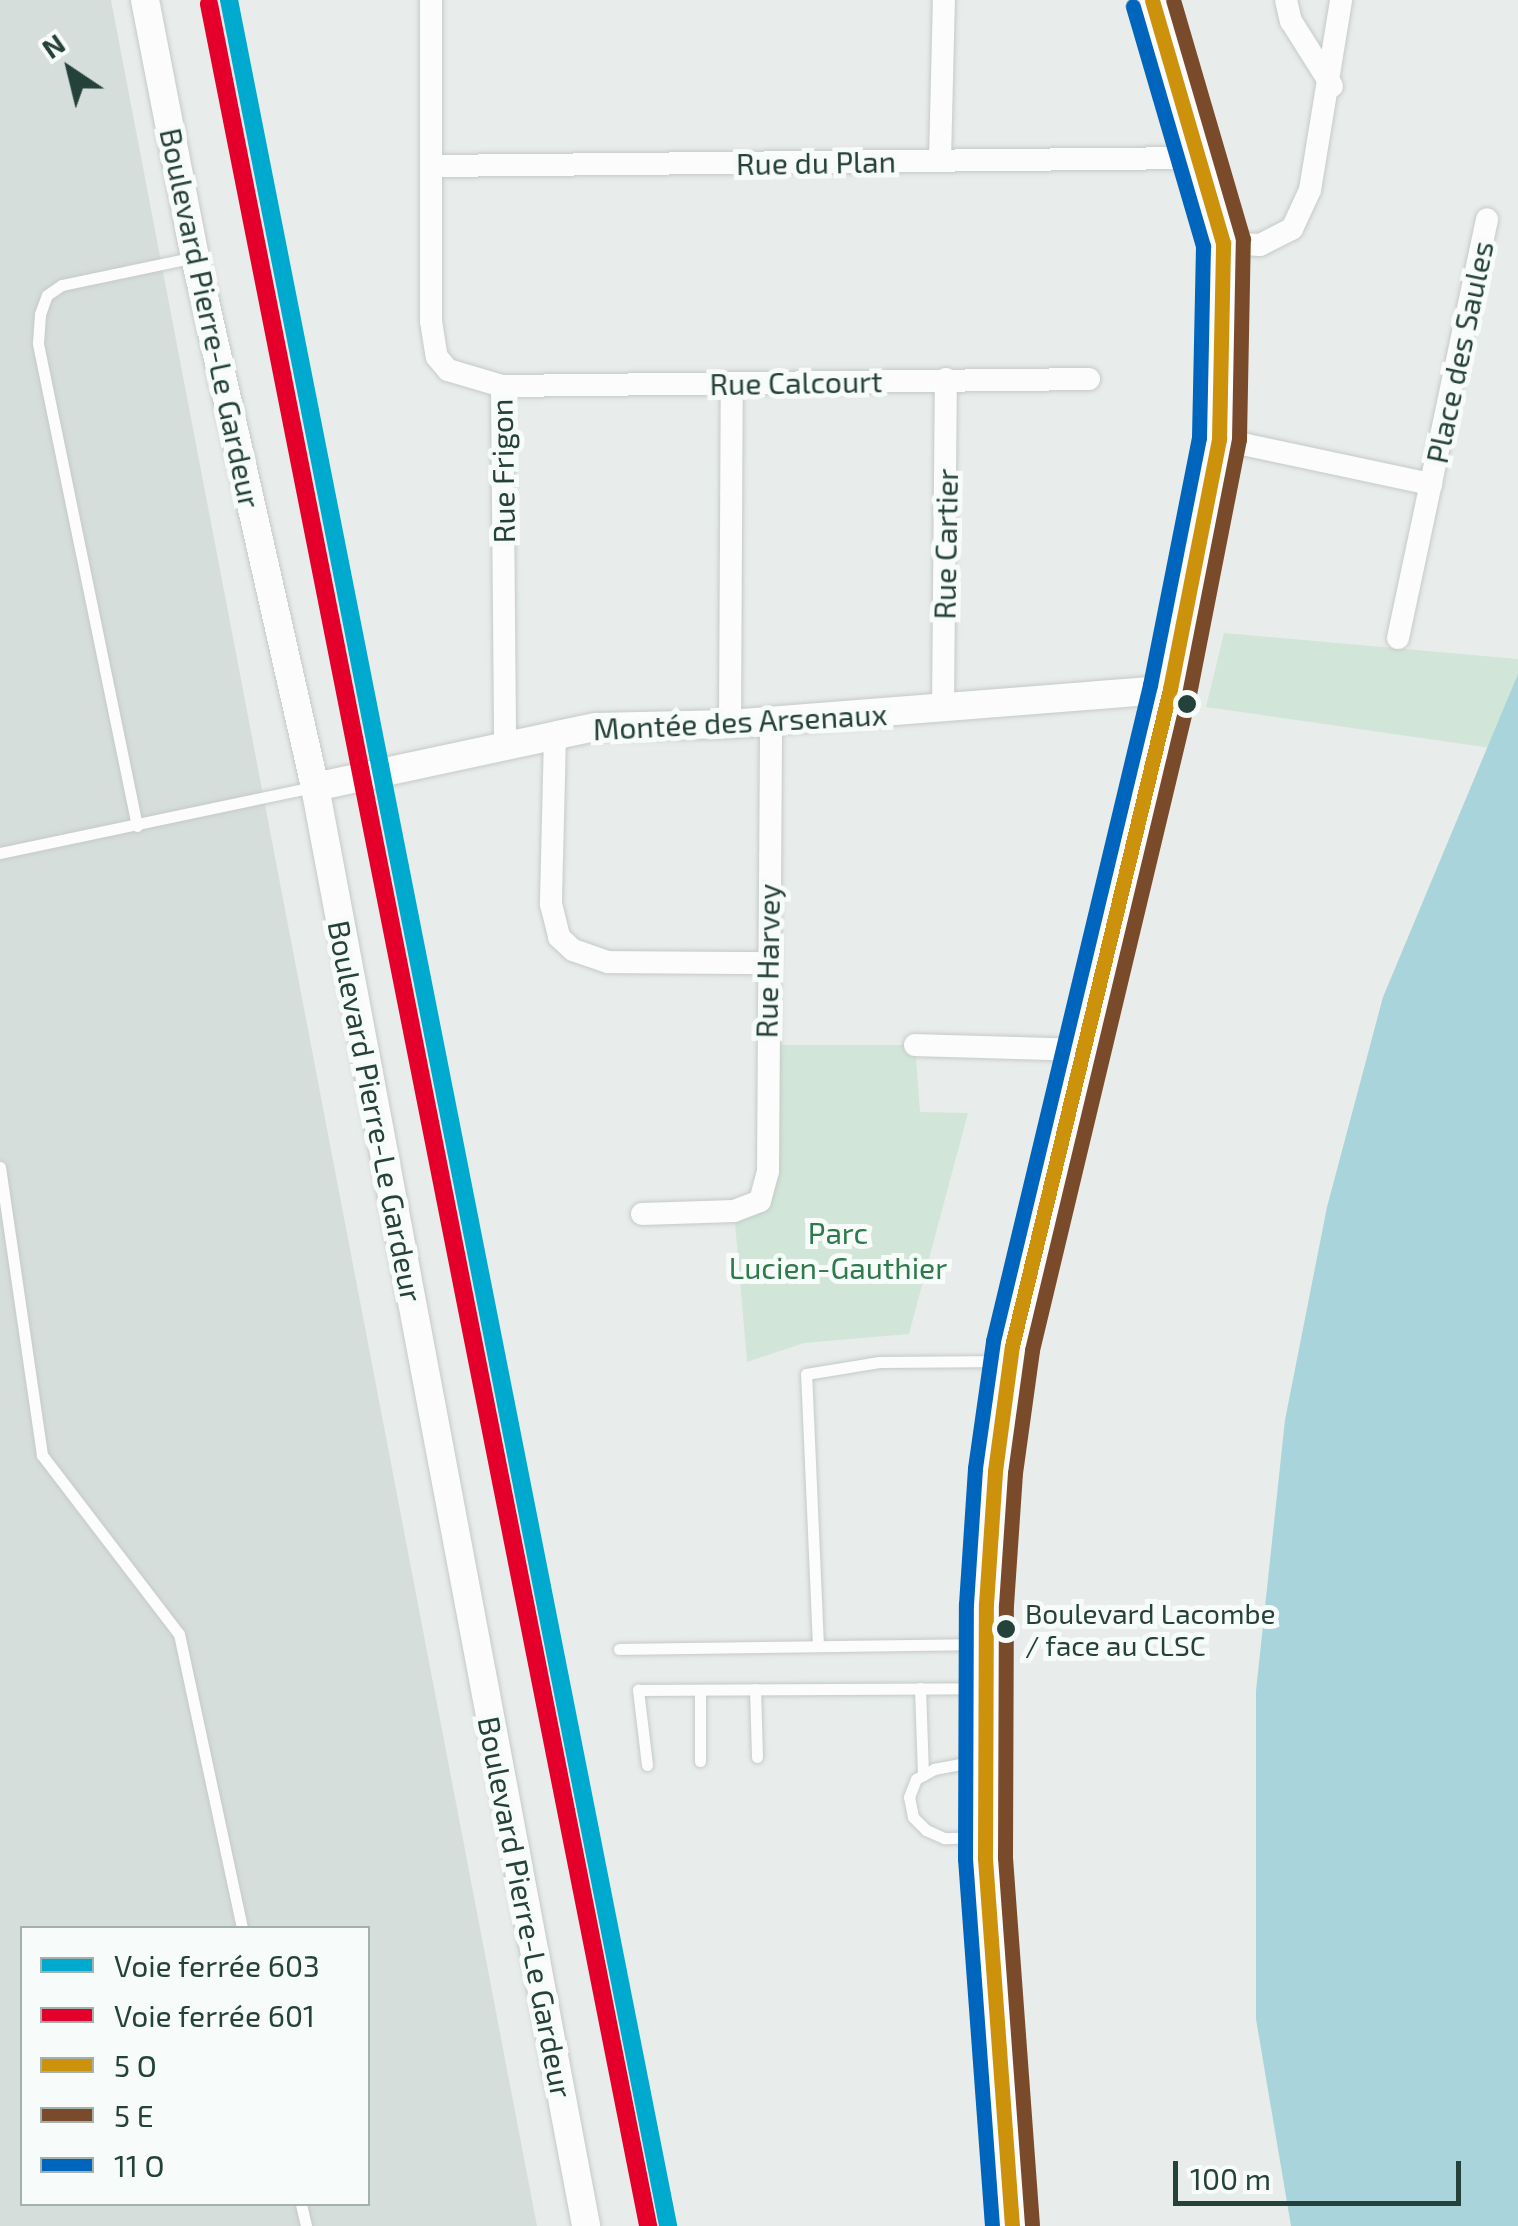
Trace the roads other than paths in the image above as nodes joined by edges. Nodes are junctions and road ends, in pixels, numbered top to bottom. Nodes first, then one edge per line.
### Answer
1 (145, 0) edge
2 (432, 0) edge
3 (944, 0) edge
4 (1152, 0) edge
5 (1286, 0) edge
6 (1341, 0) edge
7 (1332, 86) junction
8 (1201, 158) junction
9 (940, 160) junction
10 (431, 166) junction
11 (1487, 219) dead end
12 (1223, 243) junction
13 (195, 258) junction
14 (946, 378) junction
15 (1089, 379) dead end
16 (732, 384) junction
17 (502, 386) junction
18 (1219, 438) junction
19 (1431, 484) junction
20 (1398, 638) dead end
21 (1170, 690) junction
22 (943, 709) junction
23 (772, 720) junction
24 (730, 724) junction
25 (554, 736) junction
26 (505, 745) junction
27 (315, 787) junction
28 (137, 826) junction
29 (0, 854) edge
30 (768, 963) junction
31 (915, 1045) dead end
32 (1083, 1050) junction
33 (0, 1167) edge
34 (642, 1214) dead end
35 (1010, 1361) junction
36 (985, 1644) junction
37 (818, 1646) junction
38 (619, 1649) dead end
39 (920, 1688) junction
40 (984, 1688) junction
41 (700, 1690) junction
42 (754, 1690) junction
43 (757, 1757) dead end
44 (985, 1759) junction
45 (700, 1761) dead end
46 (647, 1765) dead end
47 (923, 1775) junction
48 (985, 1837) junction
49 (242, 1926) edge
50 (586, 2226) edge
51 (1012, 2226) edge

1 - 13 street, Boulevard Pierre-Le Gardeur
2 - 10 street, Rue Frigon
3 - 9 street
4 - 8 main road
5 - 7 street
6 - 7 street
7 - 12 street
8 - 9 street, Rue du Plan
8 - 12 main road
9 - 10 street, Rue du Plan
10 - 17 street, Rue Frigon
11 - 19 street, Place des Saules
12 - 18 main road
13 - 27 street, Boulevard Pierre-Le Gardeur
13 - 28 lane
14 - 15 street, Rue Calcourt
14 - 16 street, Rue Calcourt
14 - 22 street, Rue Cartier
16 - 17 street, Rue Calcourt
16 - 24 street
17 - 26 street, Rue Frigon
18 - 19 street, Place des Saules
18 - 21 main road
19 - 20 street, Place des Saules
21 - 22 street, Montée des Arsenaux
21 - 32 main road
22 - 23 street, Montée des Arsenaux
23 - 24 street, Montée des Arsenaux
23 - 30 street, Rue Harvey
24 - 25 street, Montée des Arsenaux
25 - 26 street, Montée des Arsenaux
25 - 30 street
26 - 27 street, Montée des Arsenaux
27 - 28 lane
27 - 50 street, Boulevard Pierre-Le Gardeur
28 - 29 lane
30 - 34 street, Rue Harvey
31 - 32 street
32 - 35 main road
33 - 49 lane
35 - 36 main road
35 - 37 lane
36 - 37 lane
36 - 40 main road
37 - 38 lane
39 - 40 lane
39 - 42 lane
39 - 47 lane
40 - 44 main road
41 - 42 lane
41 - 45 lane
41 - 46 lane
42 - 43 lane
44 - 47 lane
44 - 48 main road
47 - 48 lane
48 - 51 main road

